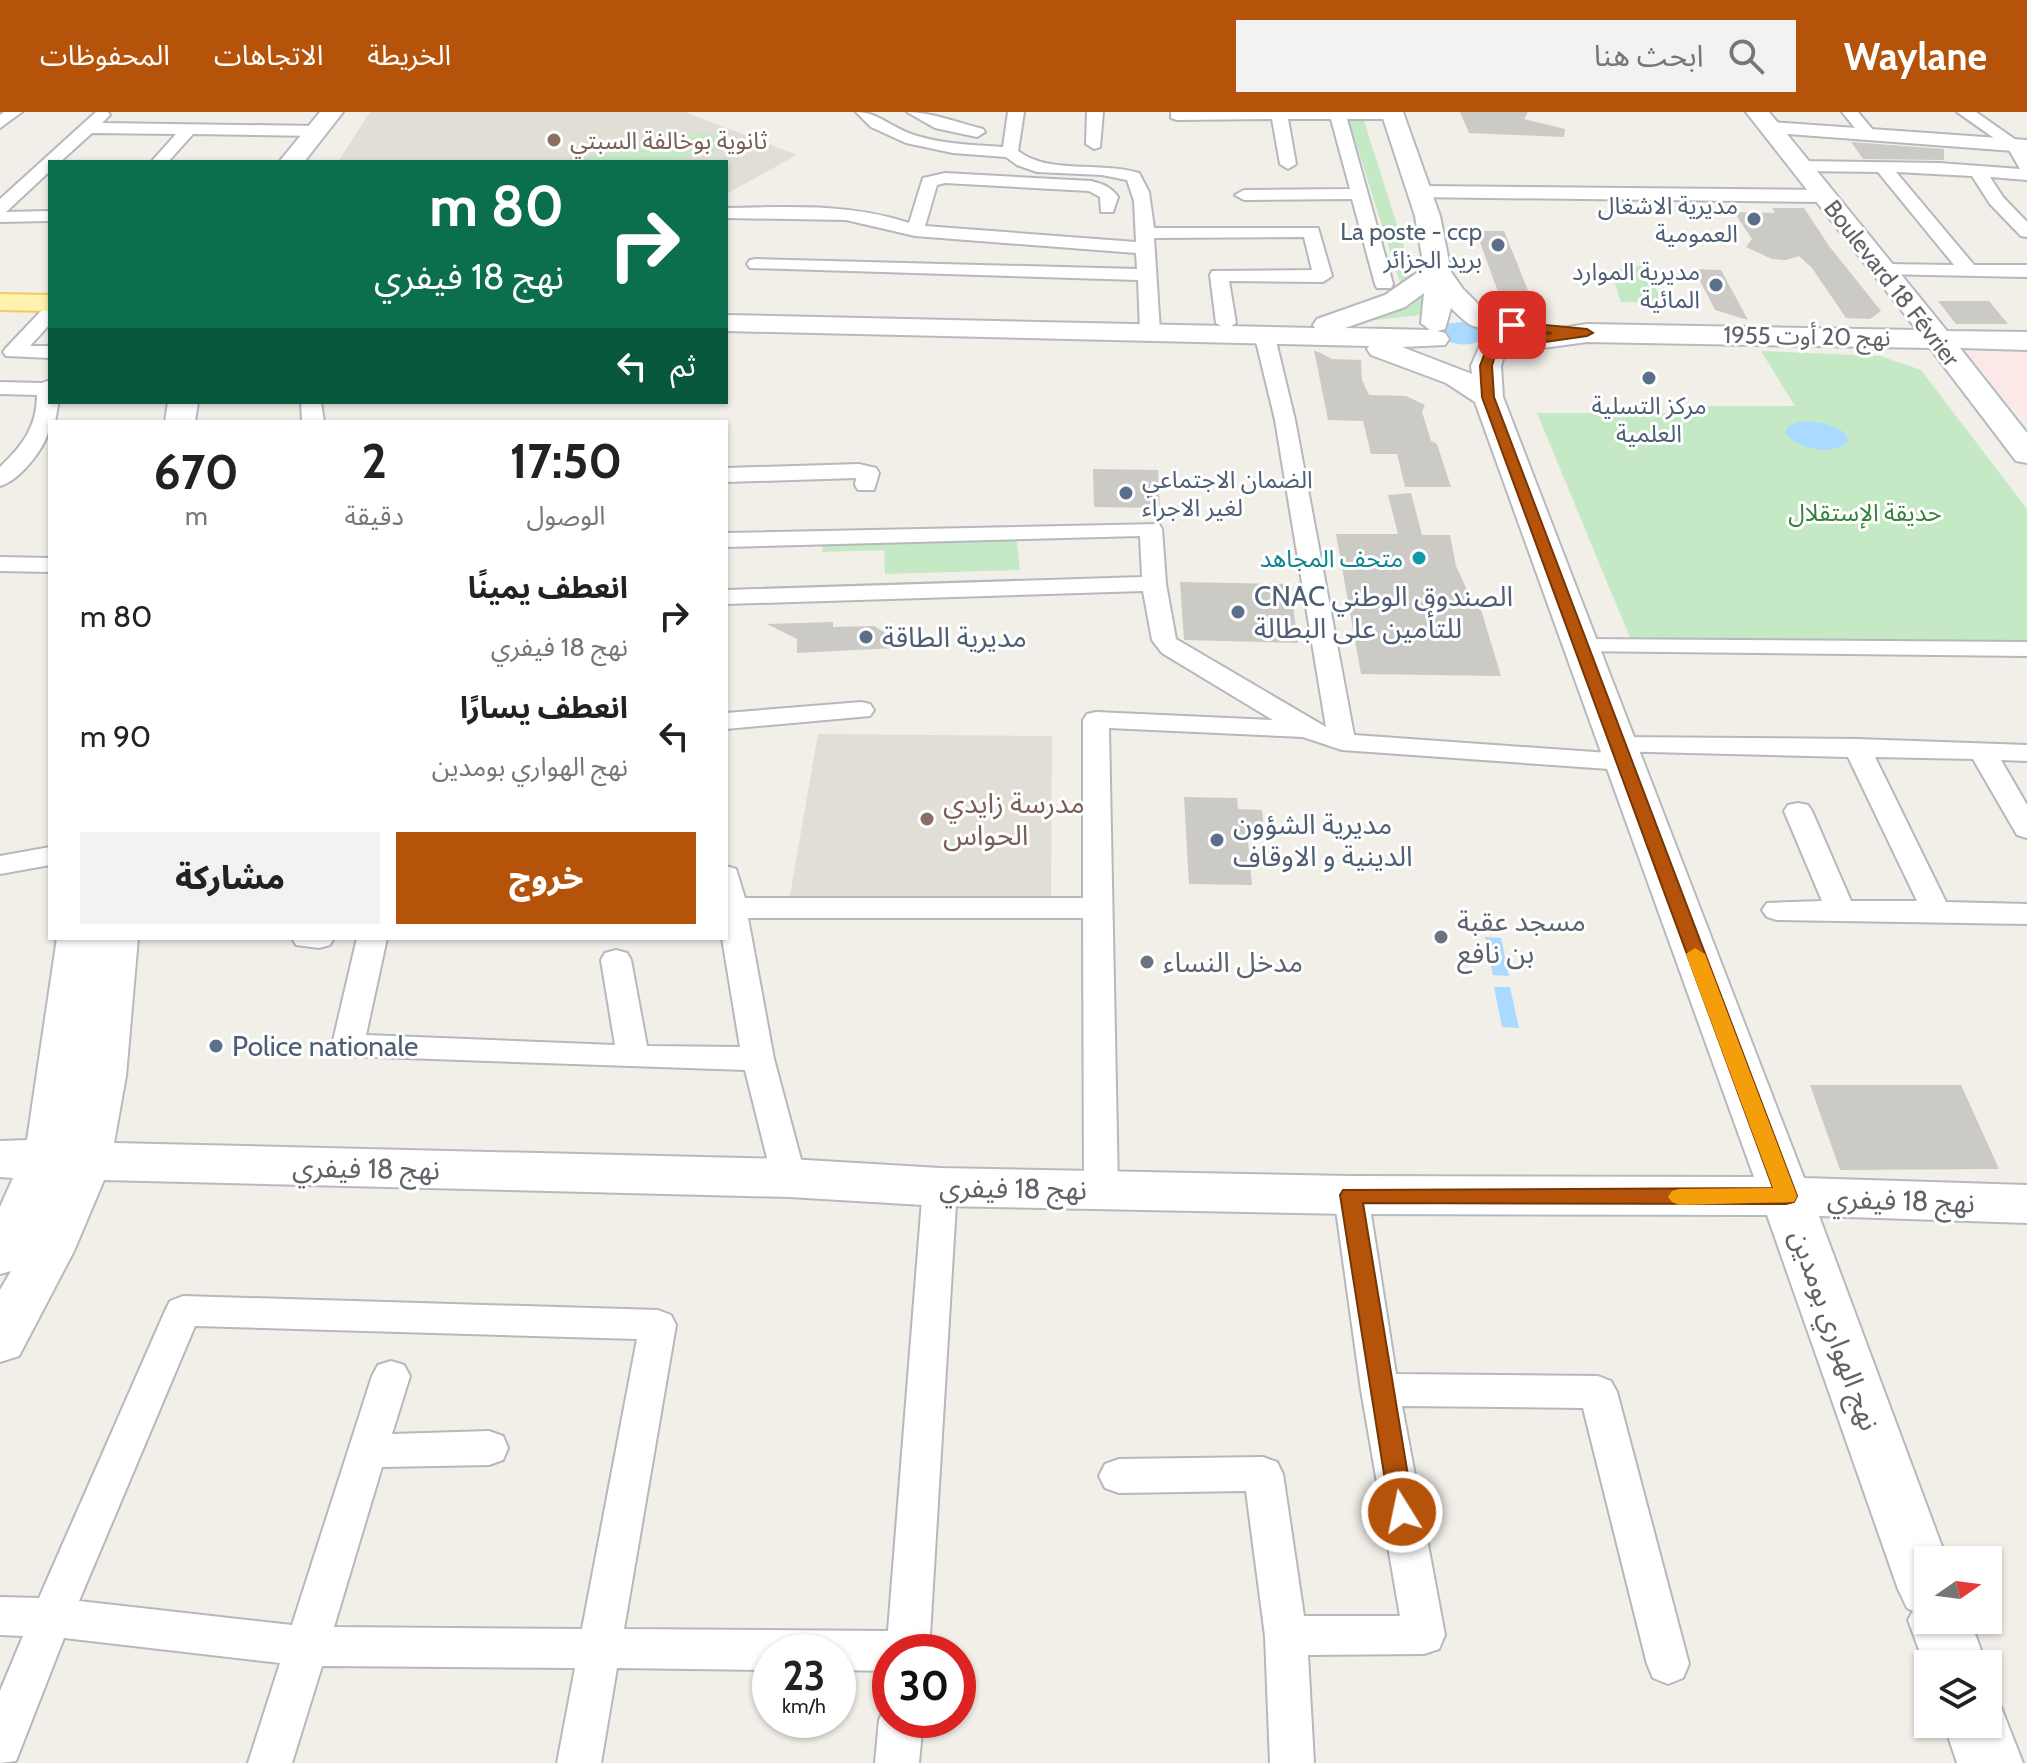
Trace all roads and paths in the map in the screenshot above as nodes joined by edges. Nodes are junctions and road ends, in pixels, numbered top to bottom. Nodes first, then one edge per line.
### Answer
1 (14, 112) edge
2 (105, 112) edge
3 (175, 112) edge
4 (261, 112) edge
5 (332, 112) edge
6 (348, 112) edge
7 (864, 112) edge
8 (915, 112) edge
9 (1016, 112) edge
10 (1095, 112) edge
11 (1850, 112) edge
12 (1965, 112) edge
13 (1337, 113) edge
14 (1392, 113) edge
15 (1177, 115) dead end
16 (1279, 115) junction
17 (1764, 120) edge
18 (0, 123) edge
19 (87, 128) junction
20 (159, 129) junction
21 (189, 129) junction
22 (246, 130) junction
23 (317, 131) junction
24 (1013, 134) junction
25 (1869, 135) junction
26 (1094, 144) dead end
27 (2021, 145) edge
28 (1010, 152) junction
29 (52, 160) edge
30 (161, 160) edge
31 (293, 160) edge
32 (312, 160) edge
33 (48, 164) edge
34 (1288, 164) dead end
35 (1801, 166) junction
36 (1883, 167) junction
37 (2027, 167) edge
38 (1979, 173) junction
39 (2027, 175) edge
40 (1420, 192) junction
41 (1359, 194) junction
42 (1244, 195) dead end
43 (1825, 196) junction
44 (0, 208) edge
45 (1107, 208) dead end
46 (728, 213) edge
47 (48, 216) edge
48 (0, 217) edge
49 (915, 231) junction
50 (2027, 232) edge
51 (1145, 240) junction
52 (756, 264) dead end
53 (1885, 270) junction
54 (1437, 271) junction
55 (1969, 271) junction
56 (2027, 271) edge
57 (1145, 275) junction
58 (1384, 284) dead end
59 (0, 302) edge
60 (48, 303) edge
61 (728, 314) edge
62 (48, 315) edge
63 (728, 323) edge
64 (1226, 323) junction
65 (1150, 326) junction
66 (1328, 330) junction
67 (1435, 332) junction
68 (1264, 333) junction
69 (1489, 333) junction
70 (1935, 338) junction
71 (2027, 341) edge
72 (7, 352) edge
73 (48, 352) edge
74 (48, 387) edge
75 (0, 388) edge
76 (1488, 397) junction
77 (49, 404) edge
78 (2027, 454) edge
79 (728, 475) edge
80 (0, 479) edge
81 (866, 485) dead end
82 (728, 540) edge
83 (0, 564) edge
84 (48, 565) edge
85 (1154, 584) junction
86 (728, 597) edge
87 (1582, 646) junction
88 (2025, 652) edge
89 (861, 710) dead end
90 (728, 721) edge
91 (1307, 729) junction
92 (1342, 742) junction
93 (1857, 747) junction
94 (1982, 751) junction
95 (1621, 753) junction
96 (2027, 753) edge
97 (1798, 811) dead end
98 (2027, 829) edge
99 (48, 856) edge
100 (0, 865) edge
101 (728, 886) edge
102 (1098, 908) junction
103 (1777, 910) dead end
104 (1841, 911) junction
105 (1936, 911) junction
106 (2027, 914) edge
107 (79, 940) edge
108 (116, 940) edge
109 (372, 940) edge
110 (616, 960) dead end
111 (633, 1057) junction
112 (758, 1059) junction
113 (28, 1163) edge
114 (789, 1178) junction
115 (940, 1187) junction
116 (1101, 1189) junction
117 (1351, 1195) junction
118 (1786, 1196) junction
119 (2025, 1207) edge
120 (0, 1254) edge
121 (0, 1340) edge
122 (391, 1376) dead end
123 (1380, 1390) junction
124 (489, 1448) dead end
125 (368, 1451) junction
126 (1119, 1476) dead end
127 (1914, 1550) edge
128 (0, 1616) edge
129 (51, 1617) junction
130 (909, 1634) edge
131 (1286, 1636) junction
132 (306, 1646) junction
133 (600, 1648) junction
134 (872, 1651) edge
135 (1668, 1664) dead end
136 (899, 1738) edge
137 (1981, 1738) edge
138 (0, 1746) edge
139 (270, 1763) edge
140 (579, 1763) edge
141 (897, 1763) edge
142 (1292, 1763) edge
143 (1990, 1763) edge

1 - 18 street
2 - 19 street
3 - 20 street
4 - 22 street
5 - 23 main road
6 - 32 main road
7 - 28 street
8 - 24 street
9 - 24 street
10 - 26 street
11 - 25 street
12 - 27 street
13 - 14 street
13 - 16 street
13 - 41 street
14 - 40 main road
15 - 16 street
16 - 34 street
17 - 25 street
17 - 35 main road, Boulevard 18 Février
19 - 20 street
19 - 29 street
20 - 21 street
21 - 22 street
21 - 30 street
22 - 23 street
23 - 31 main road
24 - 28 street
25 - 27 street
27 - 37 street
28 - 51 street
33 - 44 street
35 - 36 street
35 - 43 main road, Boulevard 18 Février
36 - 38 street
36 - 55 street
38 - 39 street
38 - 50 street
40 - 43 street
40 - 54 main road
41 - 42 street
41 - 58 street
43 - 53 main road, Boulevard 18 Février
45 - 49 street
46 - 49 street
47 - 48 street
49 - 51 street
51 - 57 street
51 - 64 street
52 - 57 street
53 - 55 street
53 - 70 main road, Boulevard 18 Février
54 - 66 main road
54 - 67 main road
54 - 69 main road
55 - 56 street
57 - 65 street
59 - 60 main road
61 - 65 main road
62 - 72 street
63 - 65 main road
64 - 65 main road
64 - 66 main road
65 - 68 main road
66 - 67 main road, نهج 20 أوت 1955
66 - 68 main road
66 - 76 main road
67 - 69 main road, نهج 20 أوت 1955
67 - 76 main road, نهج الهواري بومدين
68 - 92 street
69 - 70 main road, نهج 20 أوت 1955
69 - 76 main road, نهج الهواري بومدين
70 - 71 main road, نهج 20 أوت 1955
70 - 78 main road, Boulevard 18 Février
72 - 73 street
74 - 75 street
76 - 87 main road, نهج الهواري بومدين
77 - 80 street
79 - 81 street
82 - 85 street
83 - 84 street
85 - 86 street
85 - 91 street
87 - 88 street
87 - 95 main road, نهج الهواري بومدين
89 - 90 street
91 - 92 street
91 - 102 street
92 - 95 street
93 - 94 street
93 - 95 street
93 - 105 street
94 - 96 street
94 - 98 street
95 - 118 main road, نهج الهواري بومدين
97 - 104 street
99 - 100 street
101 - 102 street
101 - 112 street
102 - 116 street
103 - 104 street
104 - 105 street
105 - 106 street
107 - 113 main road
108 - 113 main road
109 - 111 street
110 - 111 street
111 - 112 street
112 - 114 street
113 - 114 main road, نهج 18 فيفري
113 - 120 main road
113 - 121 main road
114 - 115 main road, نهج 18 فيفري
115 - 116 main road, نهج 18 فيفري
115 - 130 street
116 - 117 main road, نهج 18 فيفري
117 - 118 main road, نهج 18 فيفري
117 - 123 street
118 - 119 main road, نهج 18 فيفري
118 - 127 main road, نهج الهواري بومدين
122 - 125 street
123 - 131 street
123 - 135 street
124 - 125 street
125 - 132 street
126 - 131 street
128 - 129 street
129 - 132 street
129 - 133 street
129 - 138 street
131 - 142 street
132 - 133 street
132 - 139 street
133 - 134 street
133 - 140 street
136 - 141 street
137 - 143 main road

